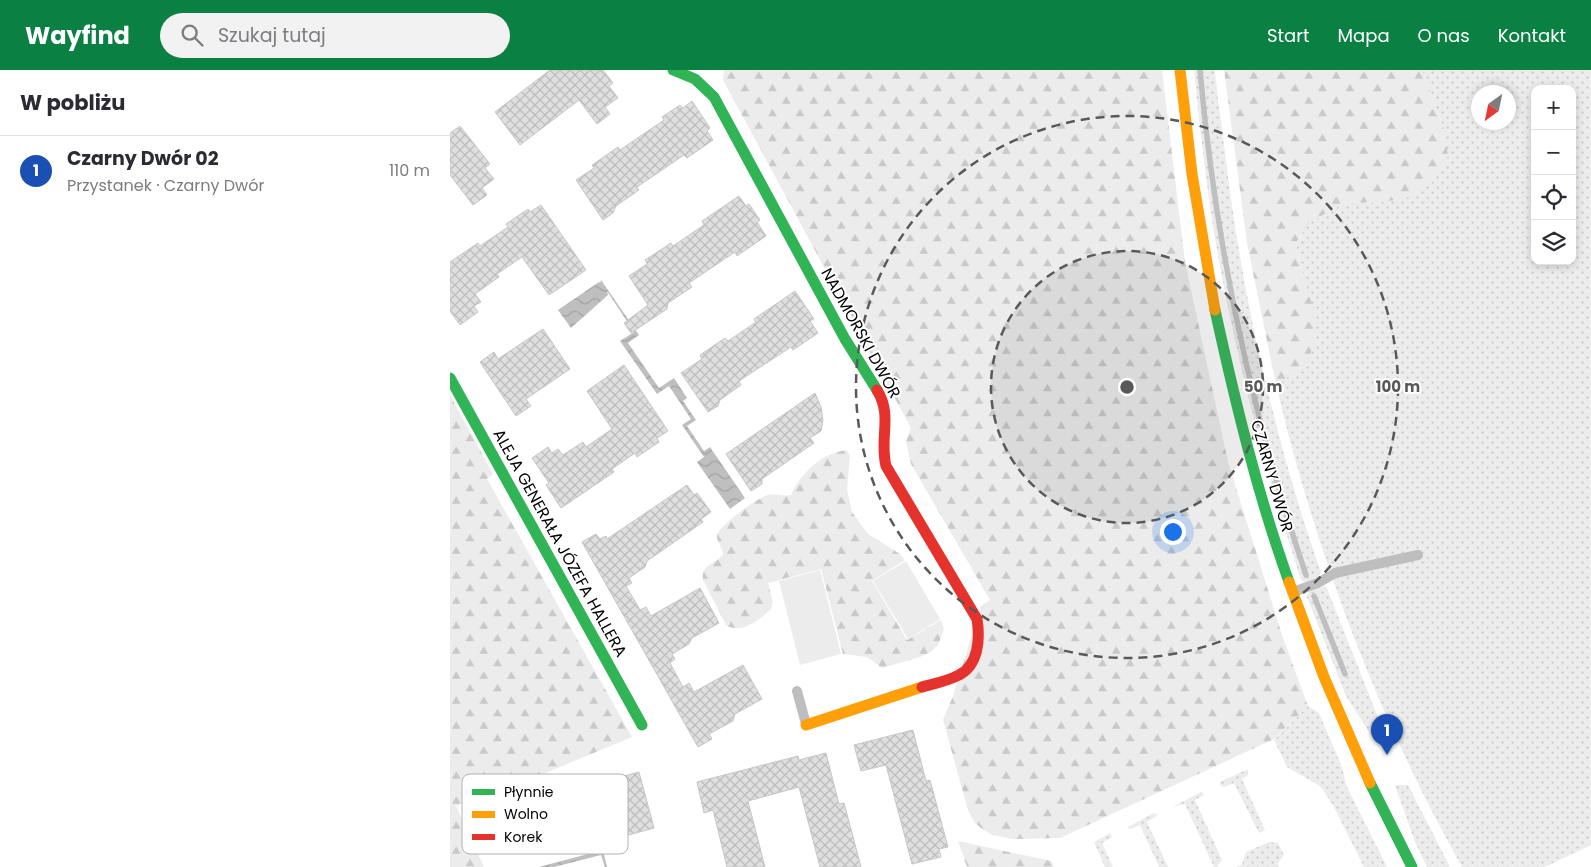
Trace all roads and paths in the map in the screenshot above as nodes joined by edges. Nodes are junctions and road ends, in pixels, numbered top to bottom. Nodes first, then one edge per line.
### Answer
1 (673, 70) edge
2 (1180, 70) edge
3 (450, 378) edge
4 (1418, 555) dead end
5 (1291, 593) junction
6 (797, 691) dead end
7 (642, 725) dead end
8 (806, 725) joint
9 (1412, 867) edge

1 - 8 street, NADMORSKI DWÓR
2 - 5 street, CZARNY DWÓR
3 - 7 street, ALEJA GENERAŁA JÓZEFA HALLERA
4 - 5 lane
5 - 9 street, CZARNY DWÓR
6 - 8 lane

